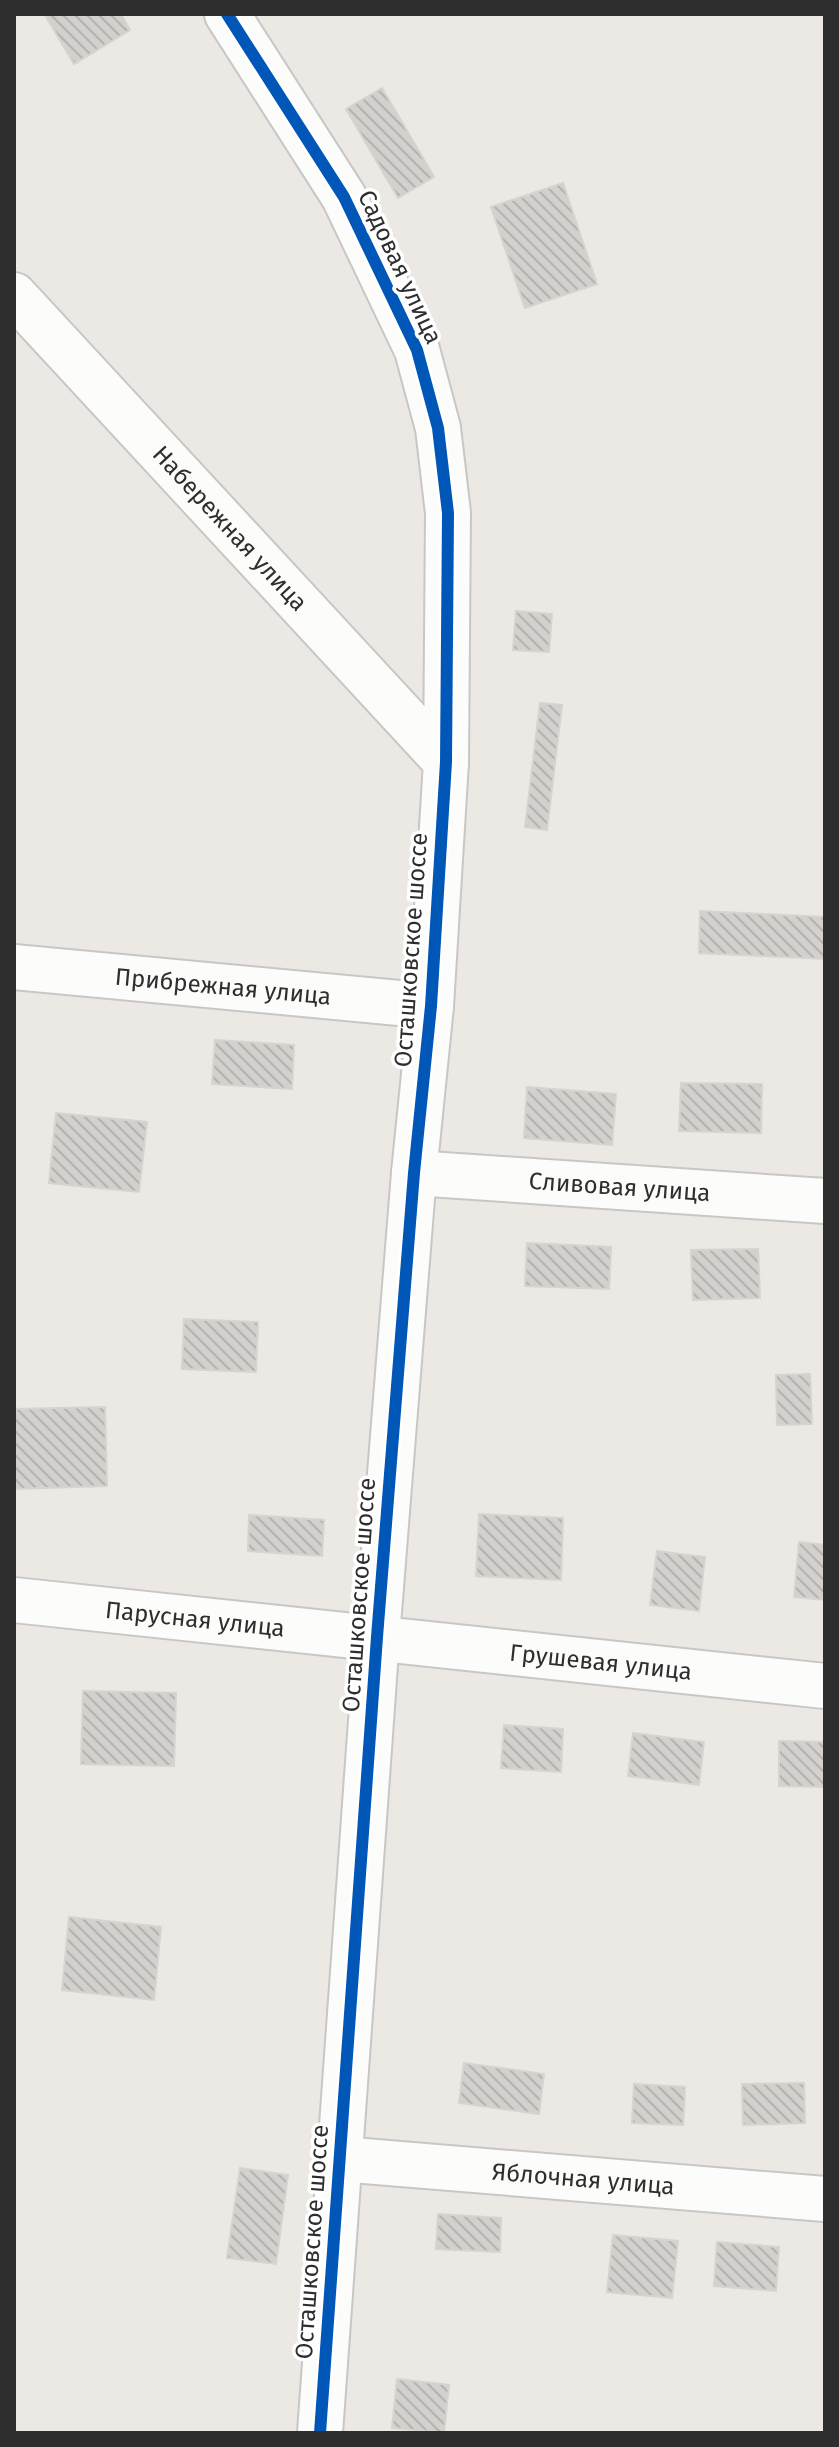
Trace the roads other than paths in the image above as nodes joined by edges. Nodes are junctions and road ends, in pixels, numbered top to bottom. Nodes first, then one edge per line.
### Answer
1 (227, 14) edge
2 (14, 295) edge
3 (446, 762) junction
4 (14, 967) edge
5 (431, 1006) junction
6 (414, 1173) junction
7 (825, 1201) edge
8 (14, 1600) edge
9 (377, 1637) junction
10 (825, 1686) edge
11 (340, 2159) junction
12 (825, 2199) edge
13 (320, 2433) edge

1 - 3 street, Садовая улица
2 - 3 street, Набережная улица
3 - 5 street, Осташковское шоссе
4 - 5 street, Прибрежная улица
5 - 6 street, Осташковское шоссе
6 - 7 street, Сливовая улица
6 - 9 street, Осташковское шоссе
8 - 9 street, Парусная улица
9 - 10 street, Грушевая улица
9 - 11 street, Осташковское шоссе
11 - 12 street, Яблочная улица
11 - 13 street, Осташковское шоссе

